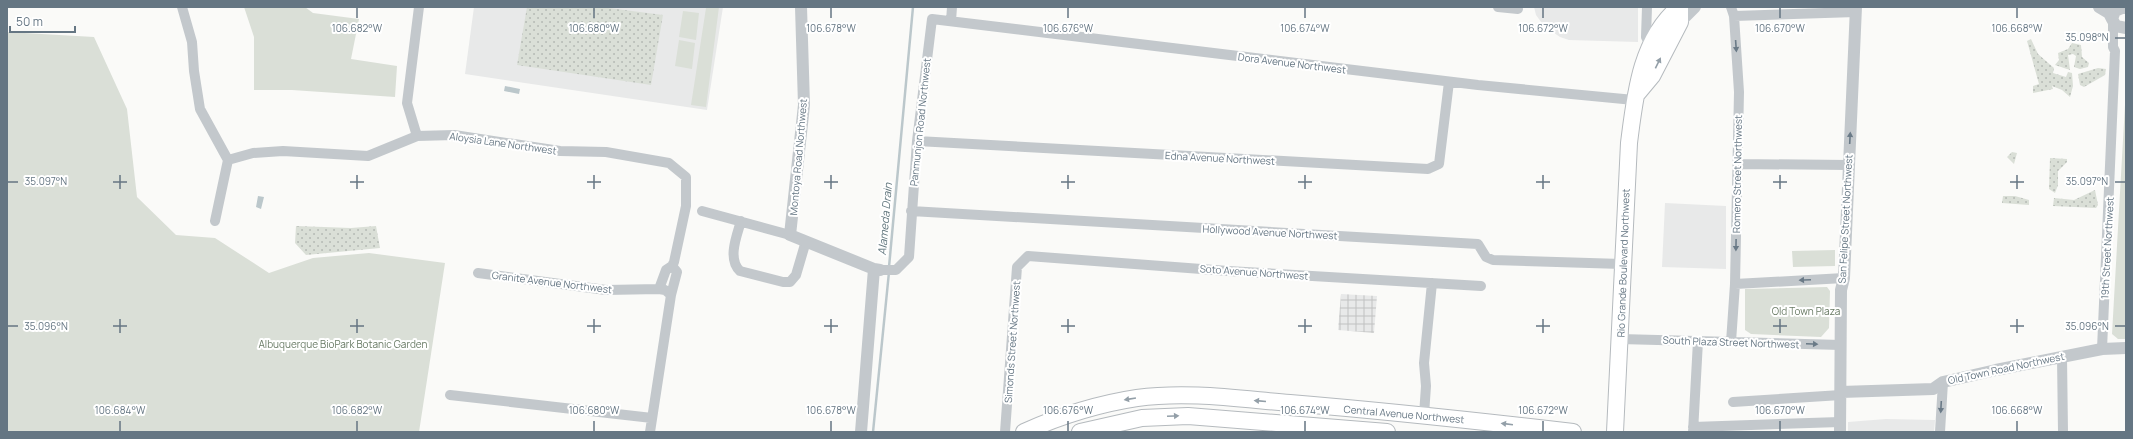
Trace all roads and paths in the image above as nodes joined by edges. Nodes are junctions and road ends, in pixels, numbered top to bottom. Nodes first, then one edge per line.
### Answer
1 (182, 7) edge
2 (419, 7) edge
3 (801, 7) edge
4 (952, 7) edge
5 (1498, 7) edge
6 (1646, 7) edge
7 (1695, 7) edge
8 (2099, 7) edge
9 (2121, 7) edge
10 (2126, 8) edge
11 (1518, 9) dead end
12 (1856, 10) edge
13 (1733, 11) edge
14 (1680, 12) edge
15 (951, 21) junction
16 (2112, 21) junction
17 (2125, 29) edge
18 (1651, 47) junction
19 (2115, 51) junction
20 (1449, 82) junction
21 (1635, 98) junction
22 (417, 136) junction
23 (917, 141) junction
24 (228, 160) junction
25 (1738, 164) junction
26 (1848, 165) junction
27 (702, 211) dead end
28 (911, 211) junction
29 (215, 221) dead end
30 (741, 221) junction
31 (790, 235) junction
32 (806, 240) junction
33 (1028, 256) joint
34 (1622, 264) junction
35 (672, 266) junction
36 (877, 269) junction
37 (478, 273) dead end
38 (1844, 278) junction
39 (1432, 283) junction
40 (1735, 284) junction
41 (1481, 286) dead end
42 (659, 289) junction
43 (671, 295) junction
44 (1620, 339) junction
45 (1698, 341) junction
46 (1731, 342) junction
47 (1841, 345) junction
48 (2126, 348) edge
49 (2102, 349) junction
50 (2062, 357) junction
51 (1943, 382) junction
52 (1841, 394) junction
53 (450, 395) dead end
54 (1732, 402) dead end
55 (1424, 414) junction
56 (652, 418) junction
57 (1840, 427) edge
58 (1693, 430) edge
59 (650, 432) edge
60 (861, 432) edge
61 (1005, 432) edge
62 (1024, 432) edge
63 (1080, 432) edge
64 (1387, 432) edge
65 (1573, 432) edge
66 (1615, 432) edge
67 (1940, 432) edge
68 (2063, 432) edge

1 - 24 street
2 - 22 street
3 - 31 street, Montoya Road Northwest
4 - 15 street
5 - 11 street
6 - 18 street
7 - 14 street
8 - 16 street
9 - 10 street
9 - 16 street
12 - 13 street
26 -> 12 street, San Felipe Street Northwest
13 -> 25 street, Romero Street Northwest
14 - 18 main road, Rio Grande Boulevard Northwest
21 -> 14 main road
15 - 20 street, Dora Avenue Northwest
15 - 23 street, Panmunjon Road Northwest
16 - 17 street
16 - 19 street, 19th Street Northwest
17 - 19 street, 19th Street Northwest
18 - 21 main road, Rio Grande Boulevard Northwest
19 - 49 street, 19th Street Northwest
20 - 21 street, Dora Avenue Northwest
20 - 23 street, Edna Avenue Northwest
21 - 34 main road, Rio Grande Boulevard Northwest
22 - 24 street, Aloysia Lane Northwest
22 - 35 street, Aloysia Lane Northwest
23 - 28 street, Panmunjon Road Northwest
24 - 29 street
25 - 26 street
25 -> 40 street, Romero Street Northwest
26 - 38 street, San Felipe Street Northwest
27 - 30 street
28 - 34 street, Hollywood Avenue Northwest
28 - 36 street, Panmunjon Road Northwest
30 - 31 street
30 - 32 street
31 - 32 street
32 - 36 street
33 - 39 street, Soto Avenue Northwest
33 - 61 street, Simonds Street Northwest
34 - 44 main road, Rio Grande Boulevard Northwest
35 - 42 street, Aloysia Lane Northwest
35 - 43 street, Aloysia Lane Northwest
36 - 60 street
37 - 42 street, Granite Avenue Northwest
38 -> 40 street
38 - 47 street, San Felipe Street Northwest
39 - 41 street, Soto Avenue Northwest
39 - 55 street
40 - 46 street, Romero Street Northwest
42 - 43 street, Granite Avenue Northwest
43 - 56 street
44 - 45 street, South Plaza Street Northwest
44 - 66 main road, Rio Grande Boulevard Northwest
45 - 46 street, South Plaza Street Northwest
45 - 58 street
46 -> 47 street, South Plaza Street Northwest
47 - 52 street, San Felipe Street Northwest
48 - 49 street, Old Town Road Northwest
49 - 50 street, Old Town Road Northwest
50 - 51 street, Old Town Road Northwest
50 - 68 street
51 - 52 street, Old Town Road Northwest
51 -> 67 street
52 - 54 street
52 - 57 street, San Felipe Street Northwest
53 - 56 street
55 -> 62 main road, Central Avenue Northwest
65 -> 55 main road, Central Avenue Northwest
56 - 59 street
57 - 58 street
63 -> 64 main road

